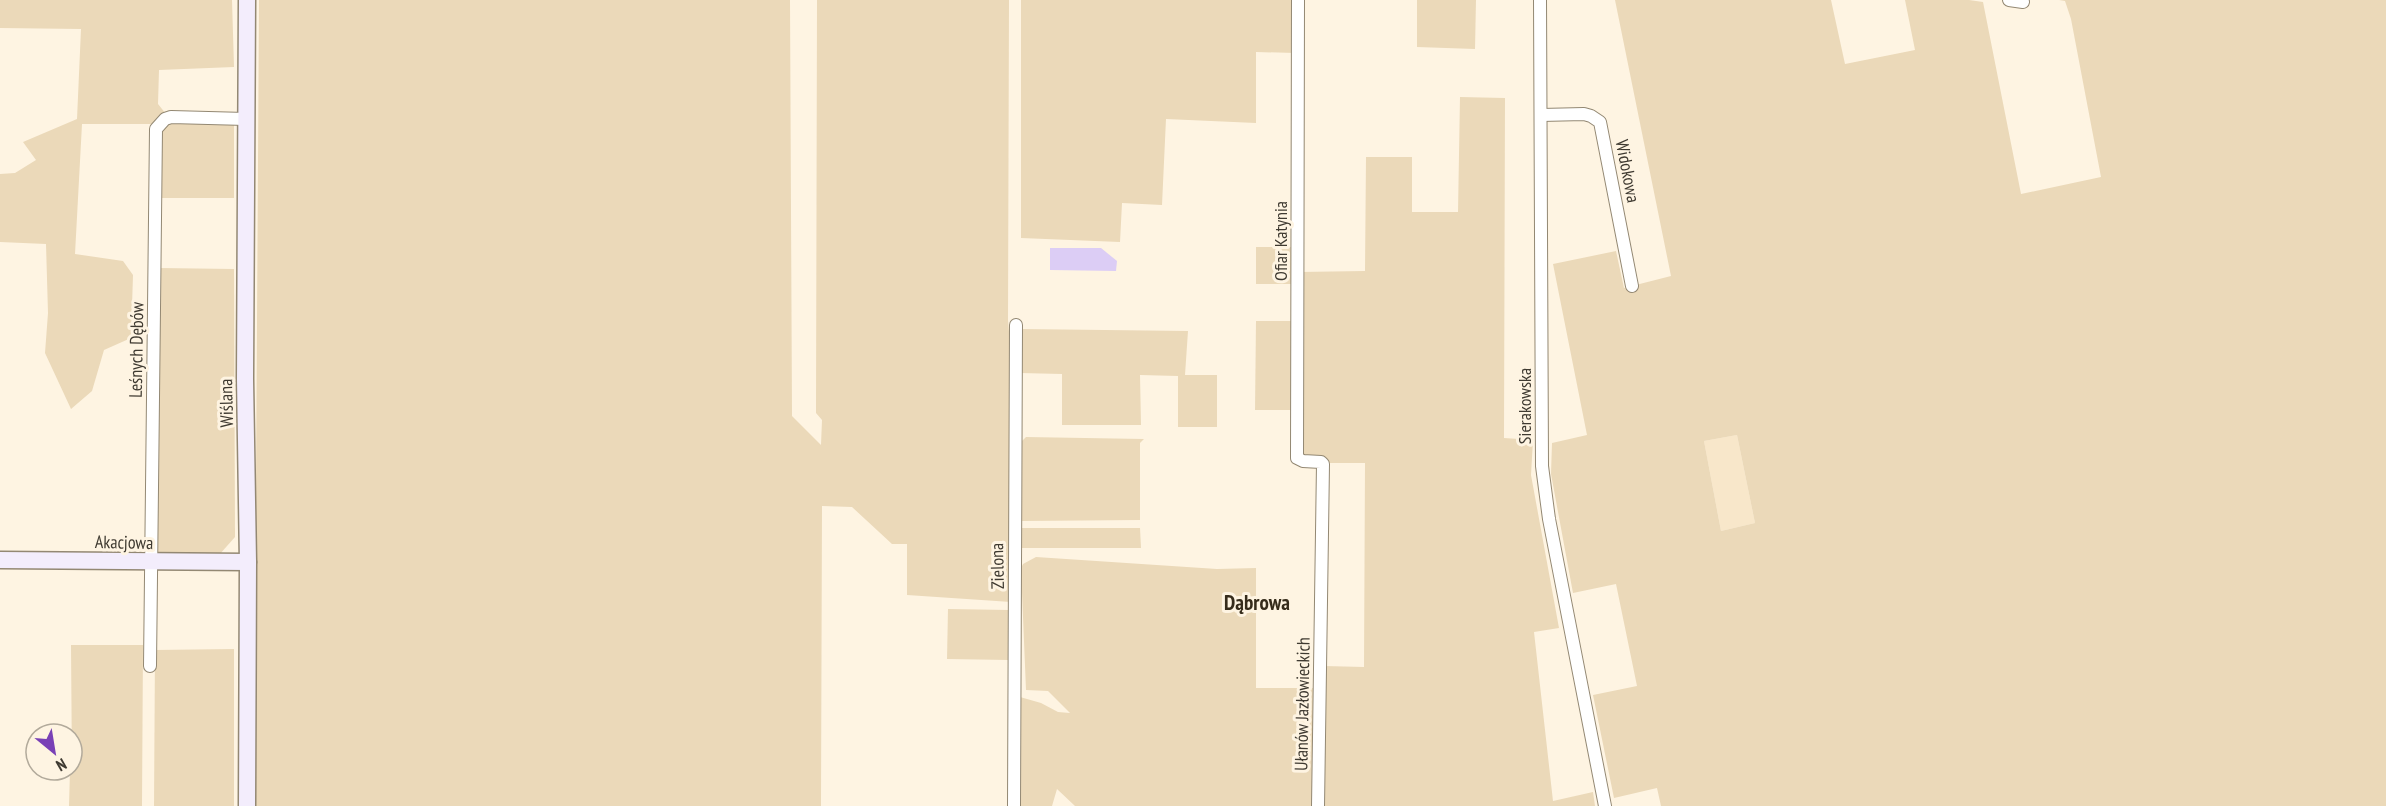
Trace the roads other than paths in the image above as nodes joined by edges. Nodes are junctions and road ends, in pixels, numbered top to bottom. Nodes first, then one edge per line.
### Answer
1 (247, 0) edge
2 (1298, 0) edge
3 (1540, 0) edge
4 (2009, 0) edge
5 (2022, 2) dead end
6 (1541, 115) junction
7 (246, 119) junction
8 (1632, 286) dead end
9 (1016, 326) dead end
10 (1320, 461) joint
11 (0, 560) edge
12 (152, 562) junction
13 (248, 562) junction
14 (150, 666) dead end
15 (247, 806) edge
16 (1014, 806) edge
17 (1318, 806) edge
18 (1605, 806) edge

1 - 7 main road, Wiślana
2 - 10 street, Ofiar Katynia
3 - 6 street, Sierakowska
4 - 5 street
6 - 8 street, Widokowa
6 - 18 street, Sierakowska
7 - 12 street, Leśnych Dębów
7 - 13 main road, Wiślana
9 - 16 street, Zielona
10 - 17 street, Ułanów Jazłowieckich
11 - 12 main road, Akacjowa
12 - 13 main road, Akacjowa
12 - 14 street, Leśnych Dębów
13 - 15 main road, Wiślana

